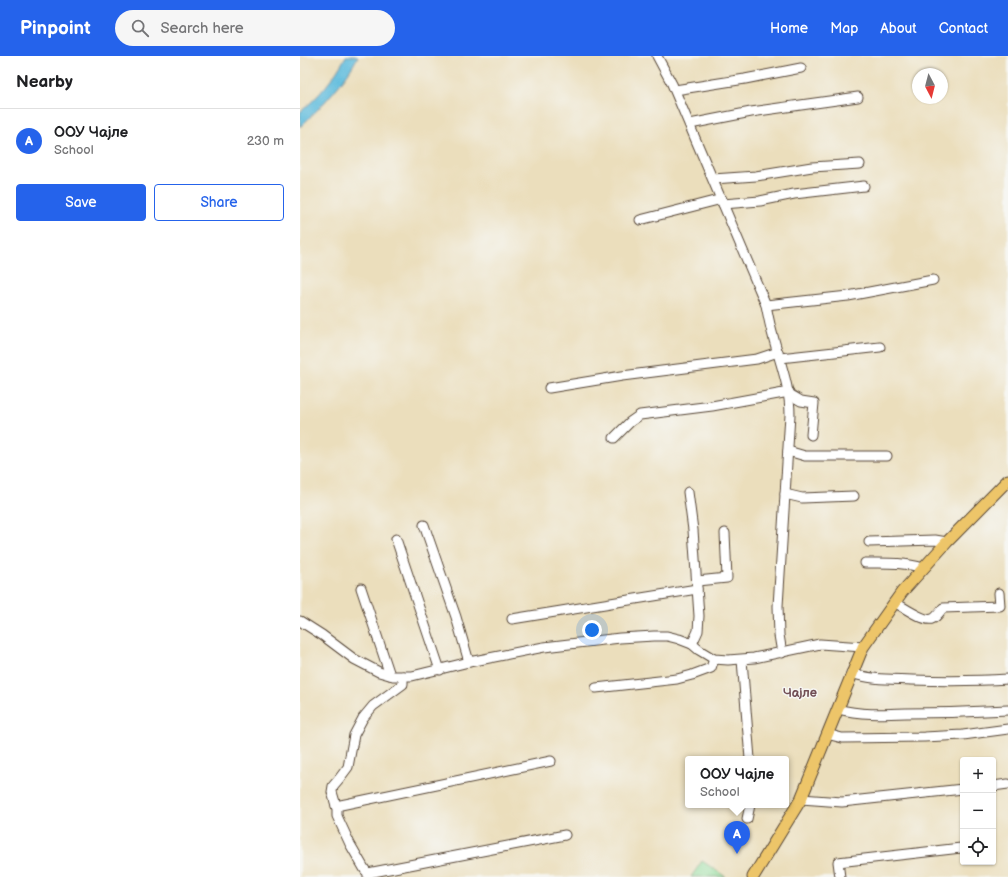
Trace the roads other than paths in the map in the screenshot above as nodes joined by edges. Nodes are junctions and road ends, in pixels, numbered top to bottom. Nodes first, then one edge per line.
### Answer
1 (657, 56) edge
2 (801, 68) dead end
3 (675, 90) junction
4 (858, 96) dead end
5 (690, 124) junction
6 (860, 164) dead end
7 (713, 179) junction
8 (864, 186) dead end
9 (723, 201) junction
10 (640, 220) dead end
11 (933, 280) dead end
12 (766, 305) junction
13 (880, 347) dead end
14 (779, 355) junction
15 (549, 388) dead end
16 (789, 393) junction
17 (811, 435) dead end
18 (614, 438) dead end
19 (788, 452) junction
20 (886, 456) dead end
21 (1008, 480) edge
22 (688, 492) dead end
23 (785, 494) junction
24 (854, 496) dead end
25 (424, 525) dead end
26 (725, 533) dead end
27 (396, 539) dead end
28 (870, 542) dead end
29 (947, 542) junction
30 (865, 563) dead end
31 (923, 568) junction
32 (697, 585) junction
33 (361, 588) dead end
34 (999, 594) dead end
35 (894, 602) junction
36 (512, 619) dead end
37 (300, 620) edge
38 (692, 644) junction
39 (863, 647) junction
40 (782, 653) junction
41 (714, 659) junction
42 (742, 660) junction
43 (469, 662) junction
44 (440, 670) junction
45 (851, 673) junction
46 (390, 675) junction
47 (403, 676) junction
48 (1008, 679) edge
49 (596, 688) dead end
50 (838, 709) junction
51 (1008, 710) edge
52 (1008, 729) edge
53 (827, 734) junction
54 (750, 756) edge
55 (550, 761) dead end
56 (1008, 784) edge
57 (996, 786) edge
58 (960, 790) edge
59 (801, 799) junction
60 (336, 806) junction
61 (749, 808) edge
62 (747, 820) dead end
63 (564, 835) dead end
64 (960, 848) edge
65 (368, 875) edge
66 (755, 876) edge
67 (840, 877) edge

1 - 3 street
2 - 3 street
3 - 5 street
4 - 5 street
5 - 7 street
6 - 7 street
7 - 9 street
8 - 9 street
9 - 10 street
9 - 12 street
11 - 12 street
12 - 14 street
13 - 14 street
14 - 15 street
14 - 16 street
16 - 17 street
16 - 18 street
16 - 19 street
19 - 20 street
19 - 23 street
21 - 29 main road
22 - 32 street
23 - 24 street
23 - 40 street
25 - 43 street
26 - 32 street
27 - 44 street
28 - 29 street
29 - 31 main road
30 - 31 street
31 - 35 main road
32 - 36 street
32 - 38 street
33 - 46 street
34 - 35 street
35 - 39 main road
37 - 46 street
38 - 41 street
38 - 43 street
39 - 40 street
39 - 45 main road
40 - 42 street
41 - 42 street
41 - 49 street
42 - 54 street
43 - 44 street
44 - 47 street
45 - 48 street
45 - 50 main road
46 - 47 street
47 - 60 street
50 - 51 street
50 - 53 main road
52 - 53 street
53 - 59 main road
55 - 60 street
56 - 57 street
58 - 59 street
59 - 66 main road
60 - 65 street
61 - 62 street
63 - 65 street
64 - 67 street

